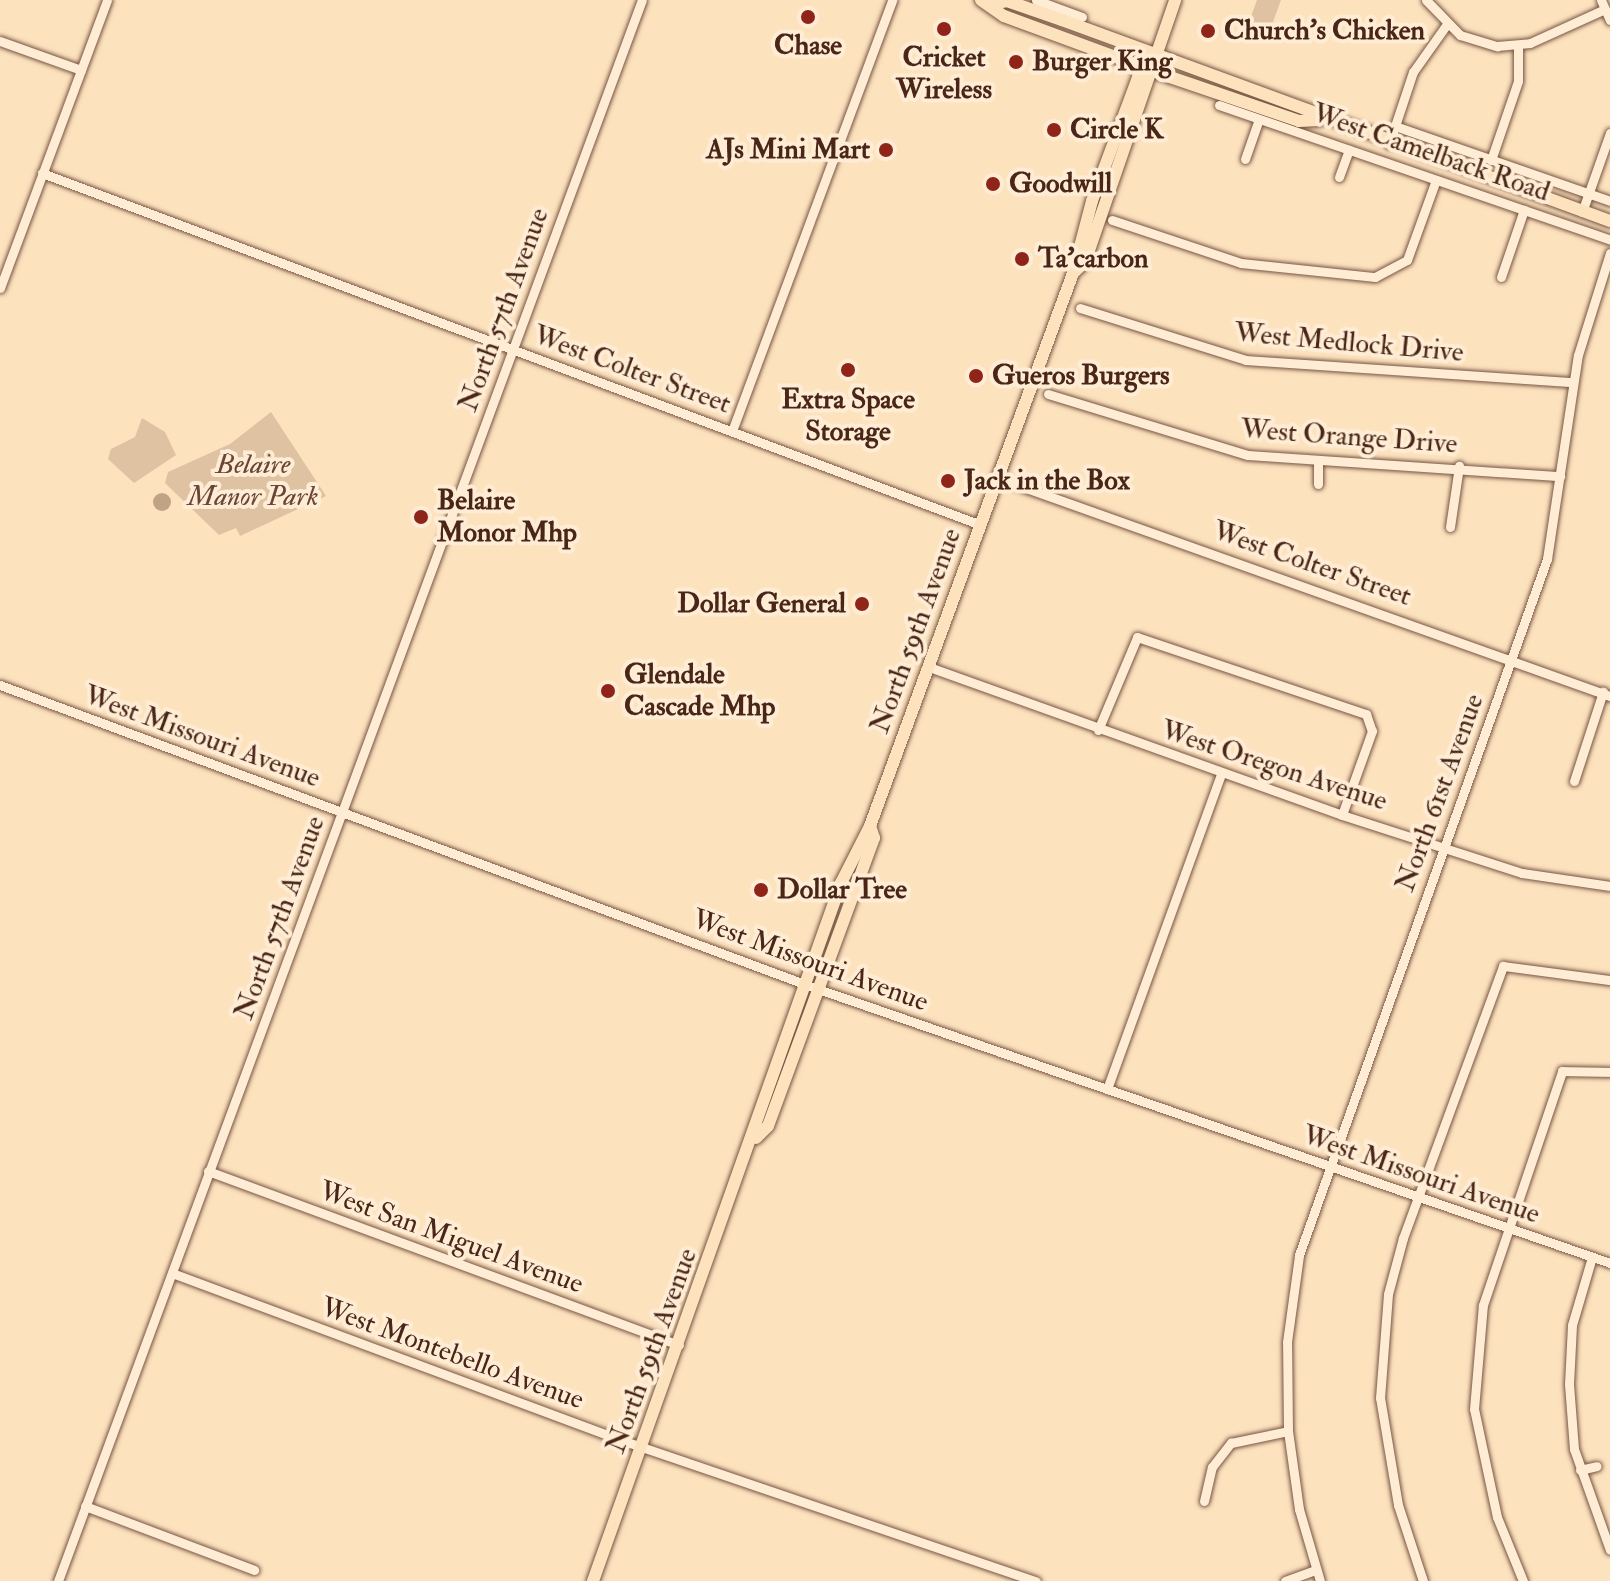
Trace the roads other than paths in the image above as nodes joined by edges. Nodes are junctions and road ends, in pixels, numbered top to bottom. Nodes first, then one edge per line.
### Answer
1 (107, 0) edge
2 (642, 0) edge
3 (892, 0) edge
4 (1036, 0) edge
5 (1175, 0) edge
6 (1426, 0) edge
7 (986, 2) edge
8 (1603, 5) edge
9 (1063, 16) junction
10 (1082, 17) dead end
11 (1610, 20) edge
12 (1447, 24) junction
13 (0, 41) edge
14 (1518, 46) junction
15 (1155, 54) junction
16 (1150, 69) junction
17 (81, 70) junction
18 (1219, 105) dead end
19 (1237, 106) junction
20 (1259, 119) junction
21 (1319, 120) junction
22 (1395, 126) junction
23 (1610, 133) edge
24 (1389, 144) junction
25 (1349, 150) junction
26 (1245, 159) dead end
27 (1491, 160) junction
28 (42, 173) junction
29 (1339, 177) dead end
30 (1436, 180) junction
31 (1588, 194) junction
32 (1610, 201) edge
33 (1524, 210) junction
34 (1582, 212) junction
35 (1112, 220) dead end
36 (1610, 221) edge
37 (1610, 240) edge
38 (1610, 253) edge
39 (1501, 277) dead end
40 (0, 288) edge
41 (1080, 308) dead end
42 (513, 349) junction
43 (1572, 382) junction
44 (1048, 394) dead end
45 (732, 431) junction
46 (1318, 461) junction
47 (1459, 466) junction
48 (1560, 476) junction
49 (998, 478) junction
50 (1318, 484) dead end
51 (981, 525) junction
52 (1450, 527) dead end
53 (1515, 657) junction
54 (929, 667) junction
55 (0, 685) edge
56 (1607, 694) edge
57 (1098, 730) junction
58 (1221, 774) junction
59 (1574, 781) dead end
60 (343, 813) junction
61 (1342, 815) junction
62 (870, 826) junction
63 (1444, 846) junction
64 (1610, 886) edge
65 (1610, 980) edge
66 (805, 984) junction
67 (818, 989) junction
68 (1610, 1072) edge
69 (1107, 1089) junction
70 (756, 1138) junction
71 (1327, 1165) junction
72 (208, 1171) junction
73 (1416, 1196) junction
74 (1504, 1227) junction
75 (1592, 1257) junction
76 (1610, 1263) edge
77 (172, 1273) junction
78 (1273, 1342) dead end
79 (1287, 1342) junction
80 (679, 1345) junction
81 (1288, 1431) junction
82 (642, 1446) junction
83 (1597, 1466) dead end
84 (1580, 1470) junction
85 (1204, 1501) dead end
86 (85, 1506) junction
87 (1610, 1550) edge
88 (254, 1570) dead end
89 (1316, 1570) junction
90 (58, 1581) edge
91 (593, 1581) edge
92 (1036, 1581) edge
93 (1285, 1581) edge
94 (1320, 1581) edge
95 (1423, 1581) edge
96 (1523, 1581) edge

1 - 17 street
2 - 42 street, North 57th Avenue
3 - 45 street
4 - 9 street, West Camelback Road
5 - 15 main road, North 59th Avenue
6 - 12 street
7 - 9 main road, West Camelback Road
7 - 16 main road, West Camelback Road
8 - 11 street
8 - 14 street
9 - 10 street, West Camelback Road
9 - 15 main road, West Camelback Road
12 - 14 street
12 - 22 street
13 - 17 street
14 - 27 street
15 - 16 main road, North 59th Avenue
15 - 21 main road, West Camelback Road
16 - 19 main road, West Camelback Road
16 - 49 main road, North 59th Avenue
17 - 28 street
18 - 19 street, West Camelback Road
19 - 20 street, West Camelback Road
19 - 21 main road, West Camelback Road
20 - 25 street, West Camelback Road
20 - 26 street
21 - 24 main road, West Camelback Road
22 - 24 street
22 - 27 street, West Camelback Road
23 - 31 street
24 - 34 main road, West Camelback Road
25 - 29 street
25 - 30 street, West Camelback Road
27 - 31 street, West Camelback Road
28 - 40 street
28 - 42 street, West Colter Street
30 - 33 street, West Camelback Road
30 - 35 street
31 - 32 street, West Camelback Road
31 - 34 street
33 - 37 street, West Camelback Road
33 - 39 street
34 - 36 main road, West Camelback Road
38 - 43 street, North 61st Avenue
41 - 43 street, West Medlock Drive
42 - 45 street, West Colter Street
42 - 60 street, North 57th Avenue
43 - 48 street, North 61st Avenue
44 - 46 street, West Orange Drive
45 - 51 street, West Colter Street
46 - 47 street, West Orange Drive
46 - 50 street
47 - 48 street, West Orange Drive
47 - 52 street
48 - 53 street, North 61st Avenue
49 - 51 main road, North 59th Avenue
49 - 53 street, West Colter Street
51 - 54 main road, North 59th Avenue
53 - 56 street, West Colter Street
53 - 63 street, North 61st Avenue
54 - 57 street, West Oregon Avenue
54 - 62 main road, North 59th Avenue
55 - 60 street, West Missouri Avenue
56 - 59 street
57 - 58 street, West Oregon Avenue
57 - 61 street
58 - 61 street, West Oregon Avenue
58 - 69 street
60 - 66 street, West Missouri Avenue
60 - 72 street, North 57th Avenue
61 - 63 street, West Oregon Avenue
62 - 66 main road, North 59th Avenue
62 - 67 main road, North 59th Avenue
63 - 64 street, West Oregon Avenue
63 - 71 street, North 61st Avenue
65 - 73 street
66 - 67 street, West Missouri Avenue
66 - 70 main road, North 59th Avenue
67 - 69 street, West Missouri Avenue
67 - 70 main road, North 59th Avenue
68 - 74 street
69 - 71 street, West Missouri Avenue
70 - 80 main road, North 59th Avenue
71 - 73 street, West Missouri Avenue
71 - 79 street, North 61st Avenue
72 - 77 street, North 57th Avenue
72 - 80 street, West San Miguel Avenue
73 - 74 street, West Missouri Avenue
73 - 95 street
74 - 75 street, West Missouri Avenue
74 - 96 street
75 - 76 street, West Missouri Avenue
75 - 84 street
77 - 82 street, West Montebello Avenue
77 - 86 street, North 57th Avenue
78 - 79 street
79 - 81 street, North 61st Avenue
80 - 82 main road, North 59th Avenue
81 - 85 street
81 - 89 street, North 61st Avenue
82 - 91 main road, North 59th Avenue
82 - 92 street, West Montebello Avenue
83 - 84 street
84 - 87 street
86 - 88 street
86 - 90 street, North 57th Avenue
89 - 93 street
89 - 94 street

